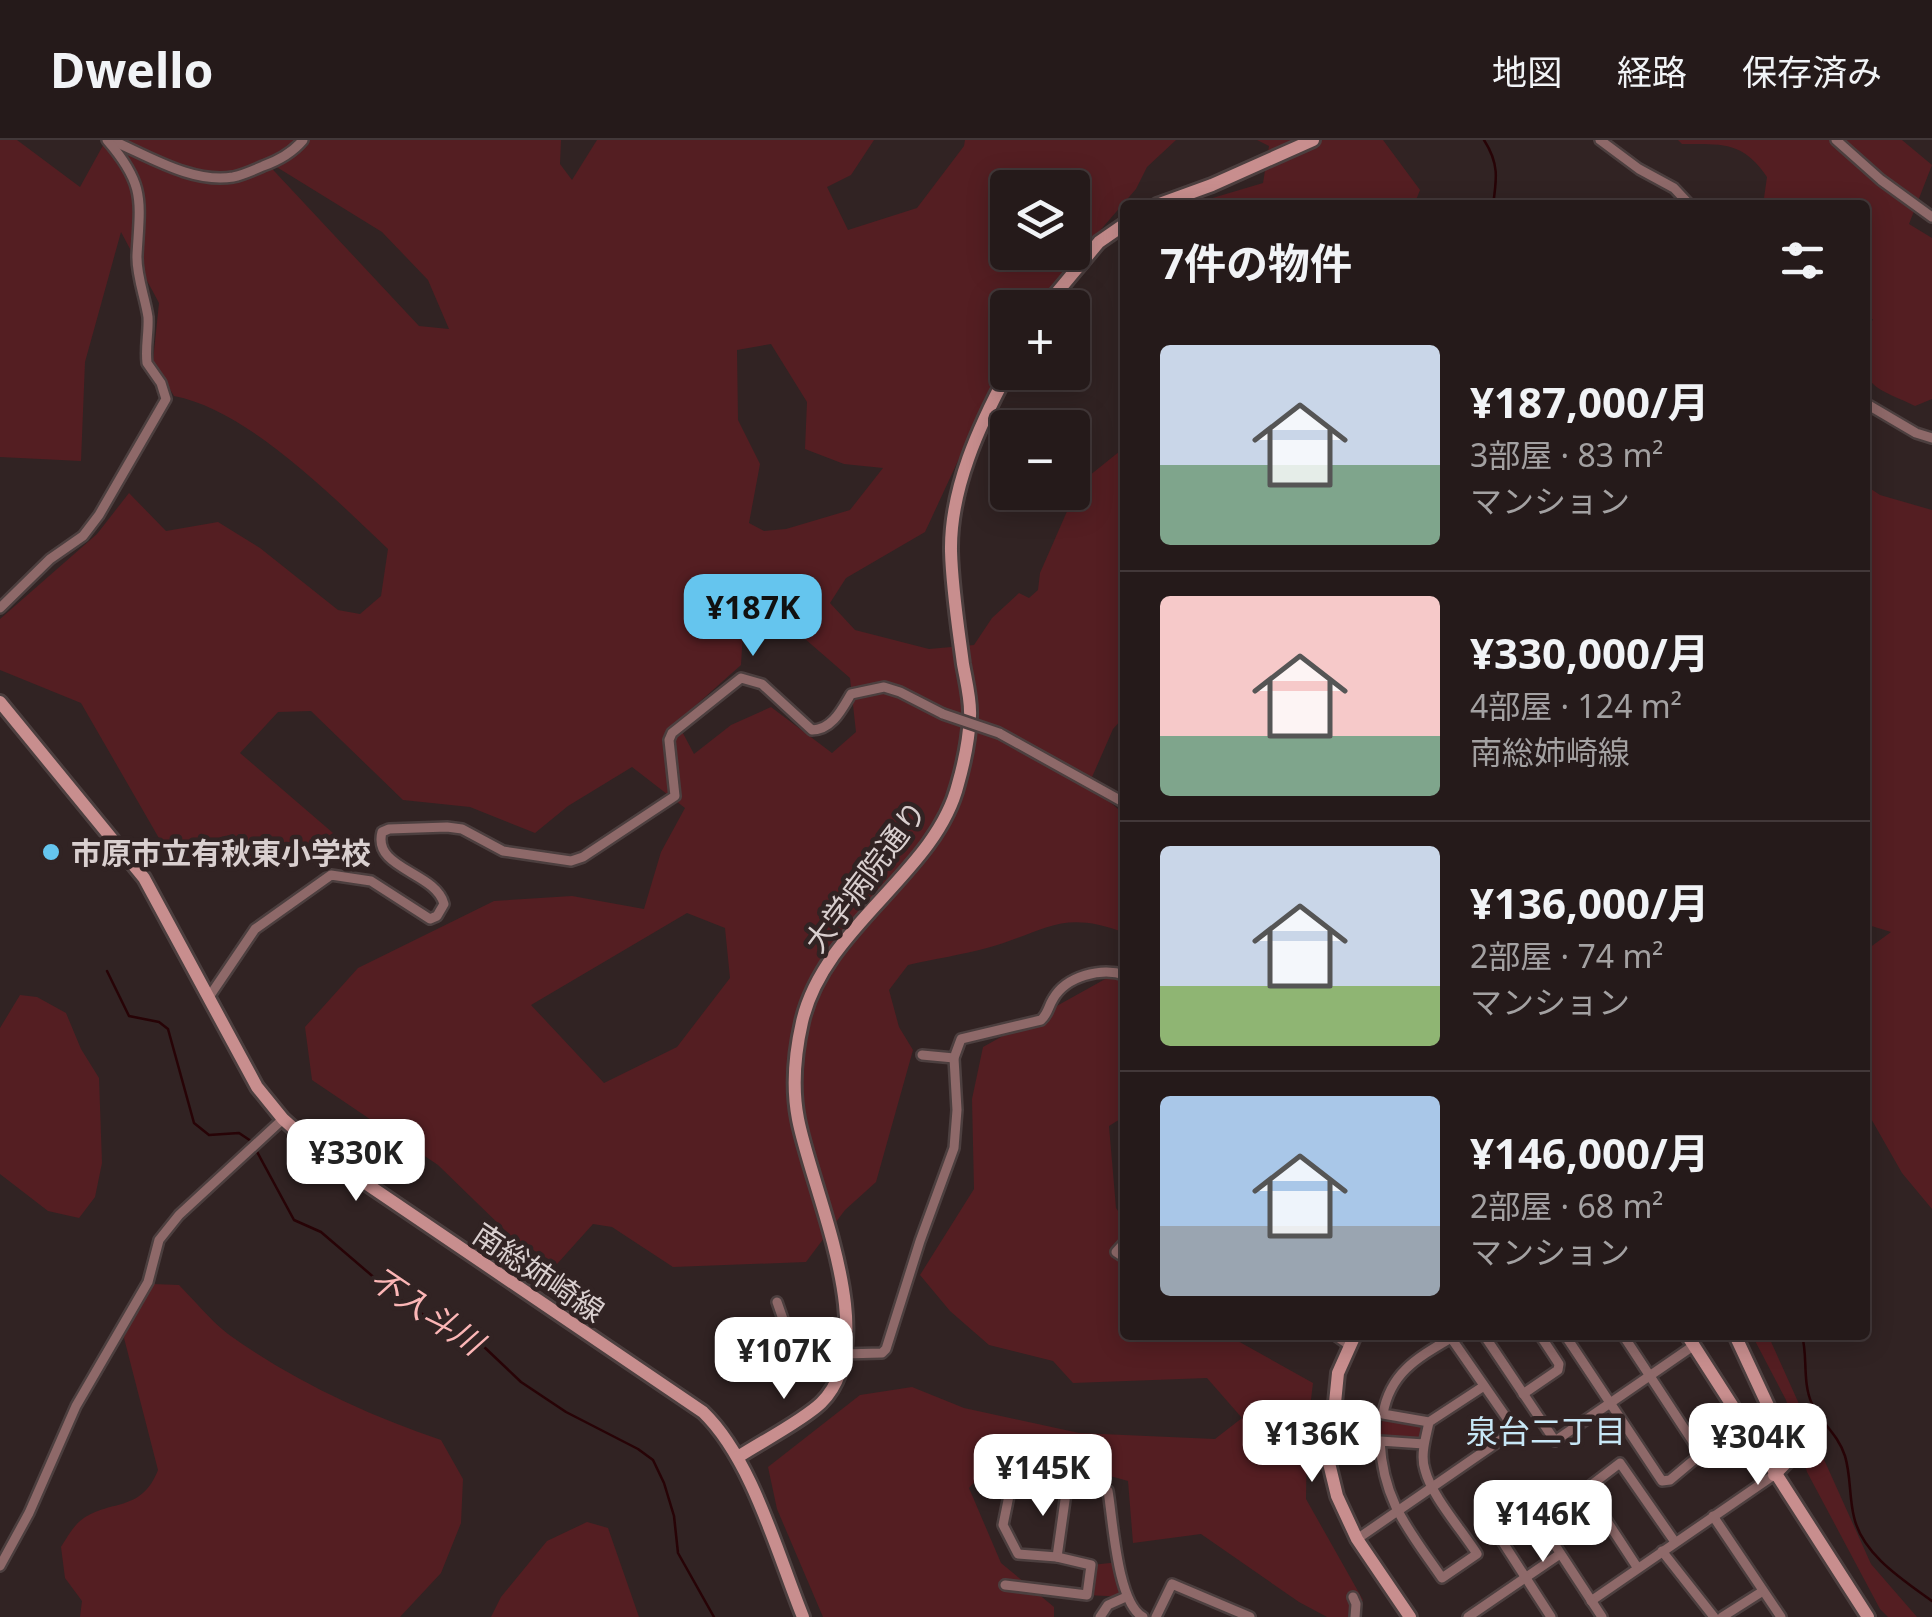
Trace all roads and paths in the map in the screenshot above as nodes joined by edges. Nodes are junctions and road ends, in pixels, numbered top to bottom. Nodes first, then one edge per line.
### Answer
1 (110, 140) edge
2 (303, 140) edge
3 (1312, 140) edge
4 (1600, 140) edge
5 (1836, 140) edge
6 (1171, 200) edge
7 (1685, 200) edge
8 (1932, 217) edge
9 (1120, 227) edge
10 (1059, 290) edge
11 (1000, 390) edge
12 (1870, 405) edge
13 (1932, 438) edge
14 (0, 608) edge
15 (0, 702) edge
16 (1120, 800) edge
17 (1120, 973) edge
18 (209, 997) junction
19 (922, 1055) dead end
20 (954, 1058) junction
21 (282, 1119) junction
22 (777, 1302) dead end
23 (1352, 1340) edge
24 (1444, 1340) edge
25 (1453, 1340) edge
26 (1487, 1340) edge
27 (1543, 1340) edge
28 (1568, 1340) edge
29 (1625, 1340) edge
30 (1690, 1340) edge
31 (1736, 1340) edge
32 (842, 1354) junction
33 (1650, 1376) junction
34 (1484, 1386) junction
35 (1523, 1394) junction
36 (1610, 1403) junction
37 (1428, 1422) junction
38 (1424, 1444) junction
39 (738, 1456) junction
40 (1774, 1475) junction
41 (1066, 1486) junction
42 (1433, 1487) junction
43 (1398, 1512) junction
44 (1713, 1516) junction
45 (1357, 1540) junction
46 (1675, 1542) junction
47 (1662, 1550) junction
48 (1560, 1554) junction
49 (1057, 1557) junction
50 (0, 1566) edge
51 (1637, 1567) junction
52 (1524, 1578) junction
53 (1006, 1585) dead end
54 (1763, 1591) junction
55 (1126, 1597) junction
56 (1352, 1598) dead end
57 (1591, 1601) junction
58 (803, 1617) edge
59 (1100, 1617) edge
60 (1143, 1617) edge
61 (1156, 1617) edge
62 (1250, 1617) edge
63 (1355, 1617) edge
64 (1410, 1617) edge
65 (1468, 1617) edge
66 (1550, 1617) edge
67 (1602, 1617) edge
68 (1718, 1617) edge
69 (1781, 1617) edge
70 (1868, 1617) edge

1 - 2 street
1 - 14 street
3 - 6 street
4 - 7 street
5 - 8 street
9 - 10 street
11 - 32 street, 大学病院通り
12 - 13 street
15 - 18 street, 南総姉崎線
16 - 18 street, bridge
17 - 20 street
18 - 21 street, 南総姉崎線
19 - 20 street
20 - 32 street
21 - 39 street, 南総姉崎線
21 - 50 street
22 - 32 street
23 - 45 street
24 - 37 street
25 - 34 street
26 - 35 street
27 - 35 street
28 - 36 street
29 - 33 street
30 - 33 street
30 - 40 street
31 - 40 street
32 - 39 street, 大学病院通り
33 - 36 street
33 - 36 street
34 - 37 street
34 - 42 street
35 - 36 street
37 - 38 street
38 - 42 street
38 - 43 street
39 - 58 street, 南総姉崎線
40 - 44 street
40 - 70 street
41 - 49 street
41 - 49 street
41 - 55 street
42 - 43 street
42 - 43 street
43 - 45 street
44 - 46 street
44 - 54 street
45 - 64 street
46 - 47 street
46 - 51 street
47 - 51 street
47 - 68 street
48 - 52 street
48 - 52 street
48 - 57 street
49 - 53 street
51 - 57 street
52 - 65 street
52 - 66 street
54 - 68 street
54 - 69 street
55 - 59 street
55 - 60 street
56 - 63 street
57 - 67 street
61 - 62 street

